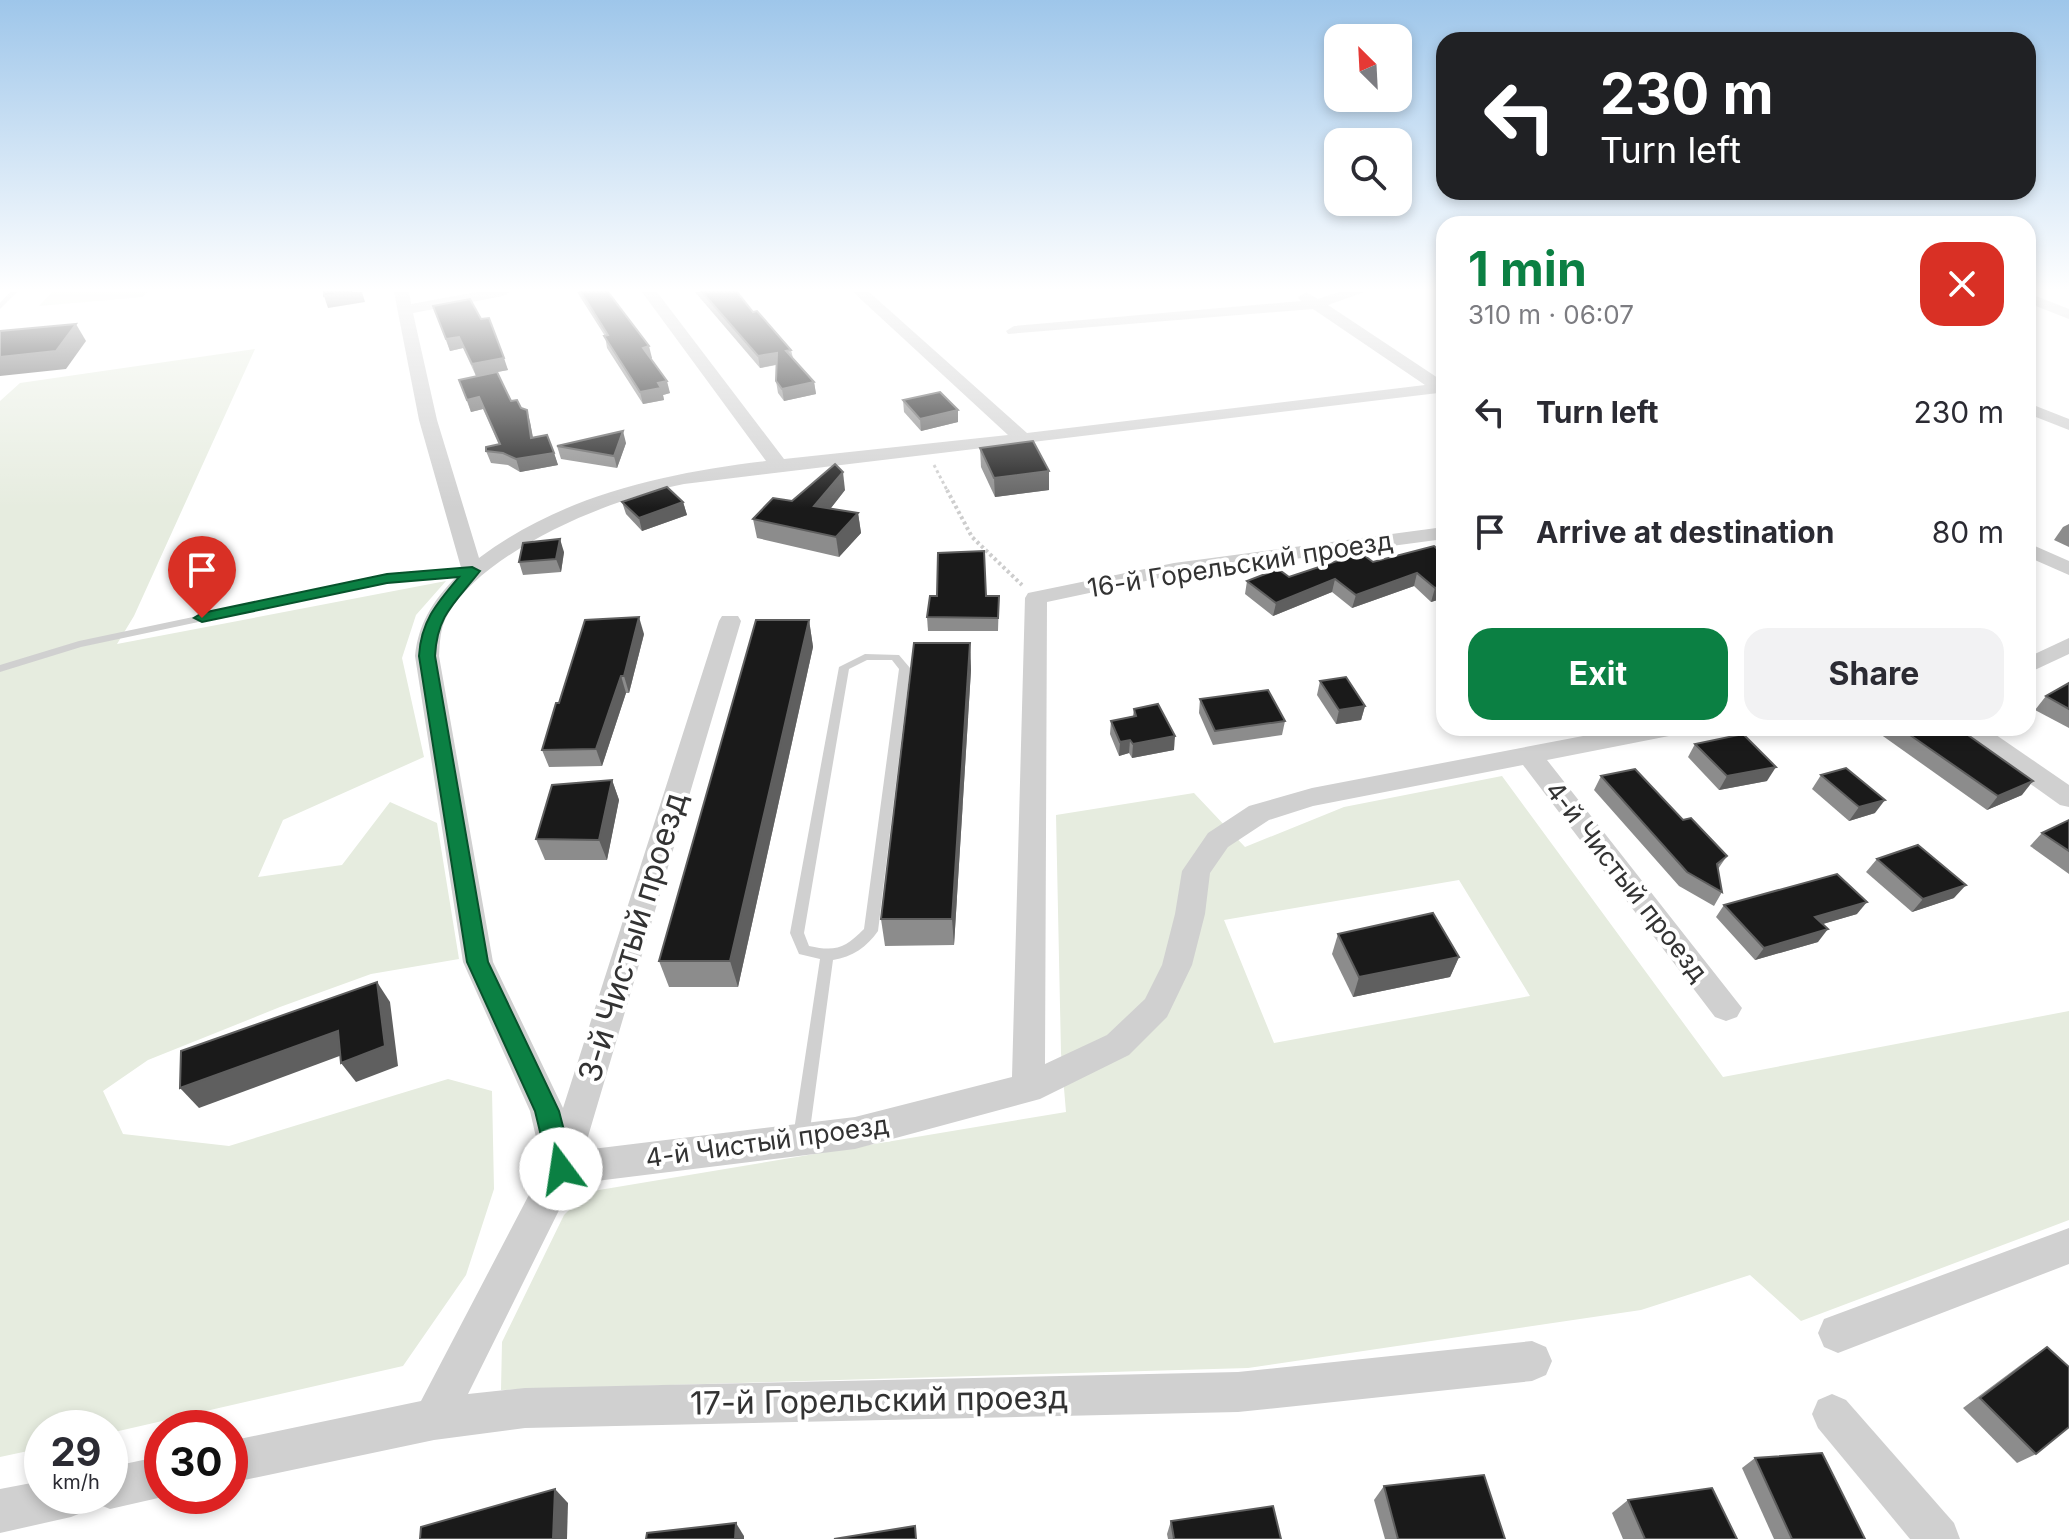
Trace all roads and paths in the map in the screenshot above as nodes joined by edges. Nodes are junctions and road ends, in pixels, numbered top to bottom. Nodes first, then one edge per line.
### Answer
1 (416, 364) edge
2 (703, 364) edge
3 (940, 364) edge
4 (1405, 364) edge
5 (1436, 385) edge
6 (1436, 390) edge
7 (2036, 411) edge
8 (2069, 425) edge
9 (1023, 439) junction
10 (927, 450) junction
11 (779, 465) junction
12 (1436, 534) edge
13 (2036, 553) edge
14 (2069, 569) edge
15 (472, 571) junction
16 (1036, 598) junction
17 (730, 621) dead end
18 (2069, 645) edge
19 (2036, 662) edge
20 (0, 669) edge
21 (1628, 736) edge
22 (1980, 736) edge
23 (1529, 755) junction
24 (2069, 798) edge
25 (827, 956) junction
26 (1726, 1008) dead end
27 (1028, 1088) junction
28 (800, 1140) junction
29 (561, 1169) junction
30 (2069, 1246) edge
31 (1838, 1333) dead end
32 (1532, 1361) dead end
33 (1832, 1414) dead end
34 (434, 1419) junction
35 (248, 1458) edge
36 (24, 1506) edge
37 (0, 1511) edge
38 (1938, 1539) edge

1 - 15 street
2 - 11 street
3 - 9 street
4 - 5 street
6 - 9 street
7 - 8 street
9 - 10 street
10 - 11 street
10 - 16 path
11 - 15 street
12 - 16 street, 16-й Горельский проезд
13 - 14 street
15 - 20 lane
15 - 29 street
16 - 27 street
17 - 29 street, 3-й Чистый проезд
18 - 19 street
21 - 23 street, 4-й Чистый проезд
22 - 24 street
23 - 26 street, 4-й Чистый проезд
23 - 27 street, 4-й Чистый проезд
25 - 25 lane
25 - 28 lane
27 - 28 street, 4-й Чистый проезд
28 - 29 street, 4-й Чистый проезд
29 - 34 street, 3-й Чистый проезд
30 - 31 street
32 - 34 street, 17-й Горельский проезд
33 - 38 street
34 - 35 street, 17-й Горельский проезд
36 - 37 street

